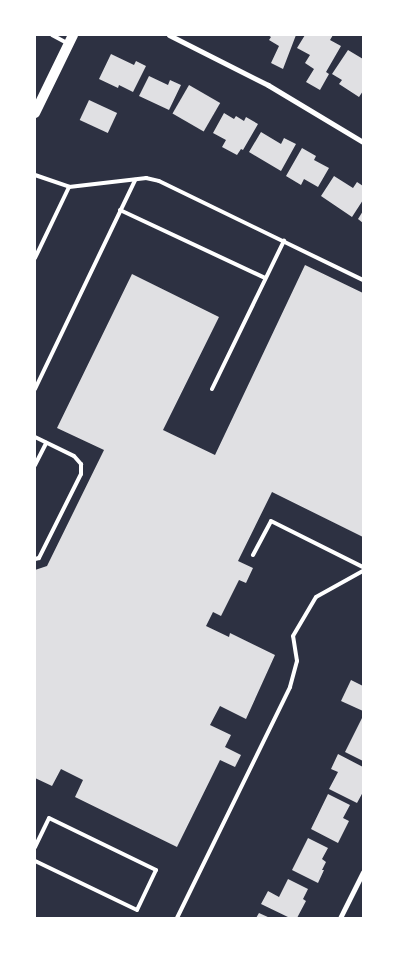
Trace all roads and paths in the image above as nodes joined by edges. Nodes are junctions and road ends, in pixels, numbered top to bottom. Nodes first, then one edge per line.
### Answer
1 (52, 35) edge
2 (169, 35) edge
3 (71, 39) edge
4 (35, 113) edge
5 (363, 142) edge
6 (35, 174) edge
7 (135, 180) junction
8 (69, 187) junction
9 (120, 210) junction
10 (284, 241) junction
11 (35, 258) edge
12 (265, 278) junction
13 (363, 280) edge
14 (35, 389) edge
15 (212, 389) dead end
16 (35, 438) edge
17 (46, 443) junction
18 (35, 465) edge
19 (253, 555) dead end
20 (35, 559) edge
21 (363, 569) edge
22 (35, 847) edge
23 (35, 861) edge
24 (363, 872) edge
25 (177, 918) edge
26 (340, 918) edge

1 - 3 lane
2 - 5 street
3 - 4 main road
6 - 8 lane
7 - 8 lane
7 - 9 lane
7 - 10 lane
8 - 11 lane
9 - 12 lane
9 - 14 lane
10 - 12 lane
10 - 13 lane
12 - 15 lane
16 - 17 lane
17 - 18 lane
17 - 20 lane
19 - 21 lane
21 - 25 lane
22 - 23 lane
24 - 26 street

